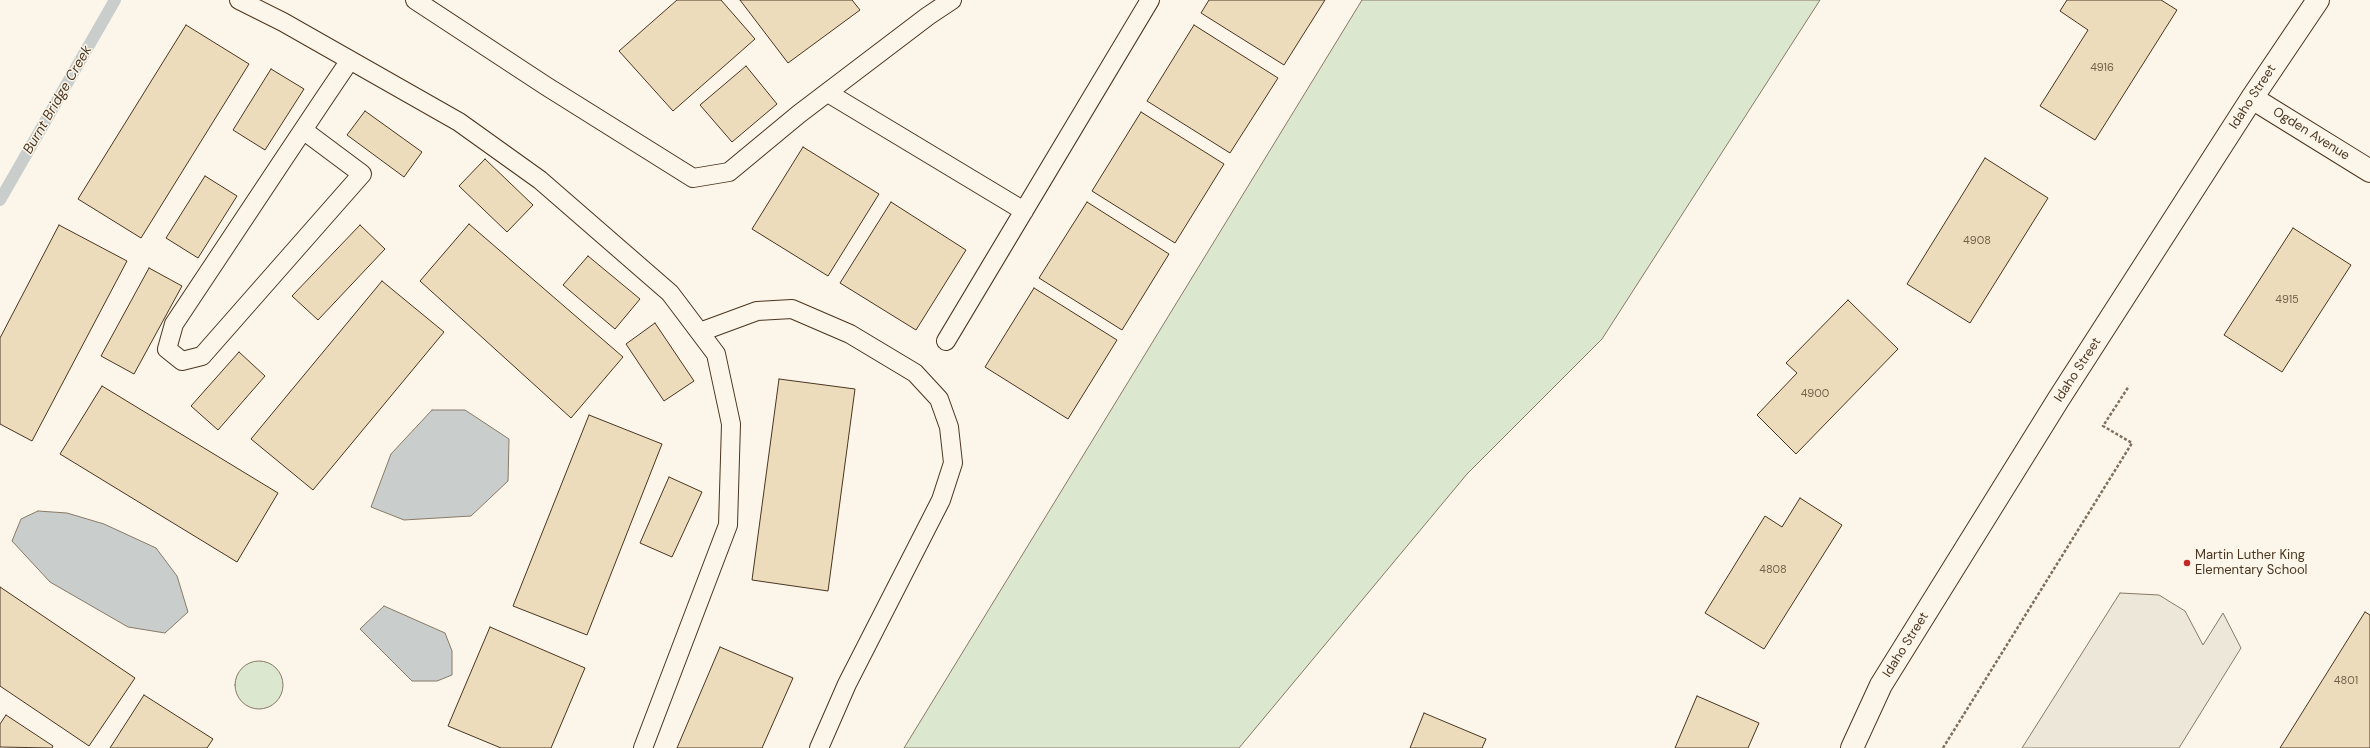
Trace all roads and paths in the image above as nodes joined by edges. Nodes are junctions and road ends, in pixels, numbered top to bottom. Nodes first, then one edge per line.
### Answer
1 (238, 0) edge
2 (415, 0) edge
3 (952, 0) edge
4 (1150, 0) edge
5 (2318, 0) edge
6 (350, 60) junction
7 (828, 93) junction
8 (2252, 98) junction
9 (303, 130) junction
10 (2370, 171) edge
11 (1024, 210) junction
12 (700, 332) junction
13 (946, 341) dead end
14 (2129, 386) dead end
15 (643, 748) edge
16 (819, 748) edge
17 (1852, 748) edge
18 (1943, 748) edge

1 - 6 lane
2 - 7 lane
3 - 7 lane
4 - 11 lane
5 - 8 street, Idaho Street
6 - 9 lane
6 - 12 lane
7 - 11 lane
8 - 10 street, Ogden Avenue
8 - 17 street, Idaho Street
9 - 9 lane
11 - 13 lane
12 - 15 lane
12 - 16 lane
14 - 18 path

